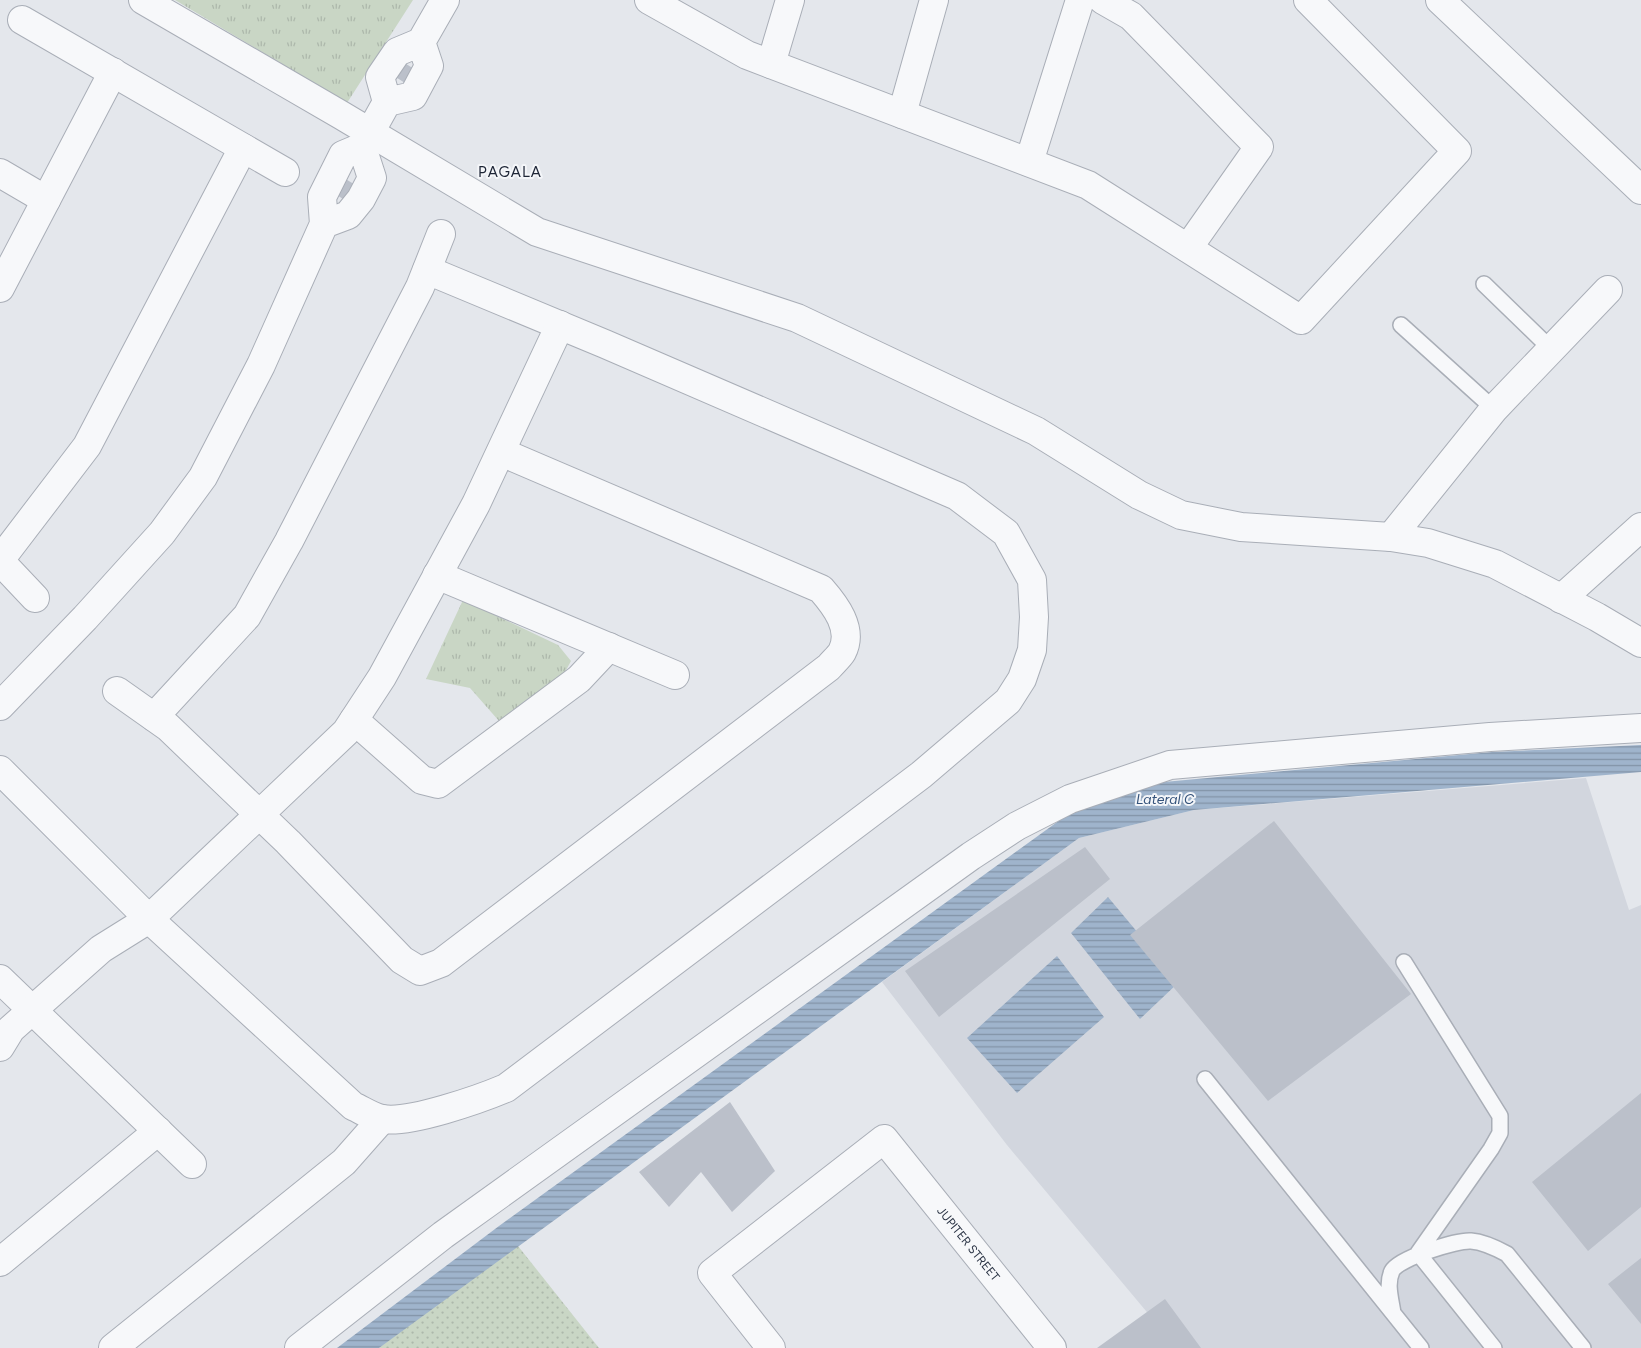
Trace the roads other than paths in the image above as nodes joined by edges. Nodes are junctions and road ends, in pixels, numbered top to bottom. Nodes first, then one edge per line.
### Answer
1 (143, 0) edge
2 (445, 0) edge
3 (650, 0) edge
4 (790, 0) edge
5 (934, 0) edge
6 (1080, 0) edge
7 (1103, 0) edge
8 (1308, 0) edge
9 (1440, 0) edge
10 (22, 20) dead end
11 (421, 42) junction
12 (771, 64) junction
13 (113, 72) junction
14 (387, 102) junction
15 (902, 114) junction
16 (366, 140) junction
17 (243, 148) junction
18 (1029, 162) junction
19 (285, 172) dead end
20 (0, 173) edge
21 (1641, 190) edge
22 (46, 200) junction
23 (324, 224) junction
24 (441, 234) dead end
25 (1188, 248) junction
26 (427, 270) junction
27 (1484, 284) dead end
28 (0, 288) edge
29 (1608, 290) dead end
30 (560, 325) junction
31 (1401, 325) dead end
32 (1551, 349) junction
33 (1494, 410) junction
34 (501, 452) junction
35 (1641, 526) edge
36 (1391, 537) junction
37 (0, 560) edge
38 (438, 574) junction
39 (35, 598) dead end
40 (1561, 599) junction
41 (1641, 643) edge
42 (608, 647) junction
43 (675, 675) dead end
44 (117, 691) dead end
45 (0, 706) edge
46 (154, 717) junction
47 (354, 720) junction
48 (1641, 728) edge
49 (0, 770) edge
50 (259, 814) junction
51 (149, 919) junction
52 (1404, 962) dead end
53 (0, 979) edge
54 (32, 1010) junction
55 (0, 1047) edge
56 (1204, 1079) dead end
57 (382, 1119) junction
58 (158, 1131) junction
59 (192, 1164) dead end
60 (1418, 1254) junction
61 (0, 1262) edge
62 (1394, 1314) junction
63 (113, 1348) edge
64 (299, 1348) edge
65 (771, 1348) edge
66 (1052, 1348) edge
67 (1421, 1348) edge
68 (1494, 1348) edge
69 (1583, 1348) edge

1 - 16 street
2 - 11 street
3 - 12 street
4 - 12 street
5 - 15 street
6 - 18 street
7 - 25 street
8 - 25 street
9 - 21 street
10 - 13 street
11 - 14 street
11 - 14 street
12 - 15 street
13 - 17 street
13 - 22 street
14 - 16 street
15 - 18 street
16 - 23 street
16 - 23 street
16 - 36 street
17 - 19 street
17 - 37 street
18 - 25 street
20 - 22 street
22 - 28 street
23 - 45 street
24 - 26 street
26 - 30 street
26 - 46 street
27 - 32 lane
29 - 32 street
30 - 34 street
30 - 57 street
31 - 33 lane
32 - 33 street
33 - 36 street
34 - 38 street
34 - 50 street
35 - 40 street
36 - 40 street
37 - 39 street
38 - 42 street
38 - 47 street
40 - 41 street
42 - 43 street
42 - 47 street
44 - 46 street
46 - 50 street
47 - 50 street
48 - 64 street
49 - 51 street
50 - 51 street
51 - 54 street
51 - 57 street
52 - 60 lane
53 - 54 street
54 - 55 street
54 - 58 street
56 - 62 lane
57 - 63 street
58 - 59 street
58 - 61 street
60 - 62 lane
60 - 68 lane
60 - 69 lane
62 - 67 lane
65 - 66 street, JUPITER STREET

